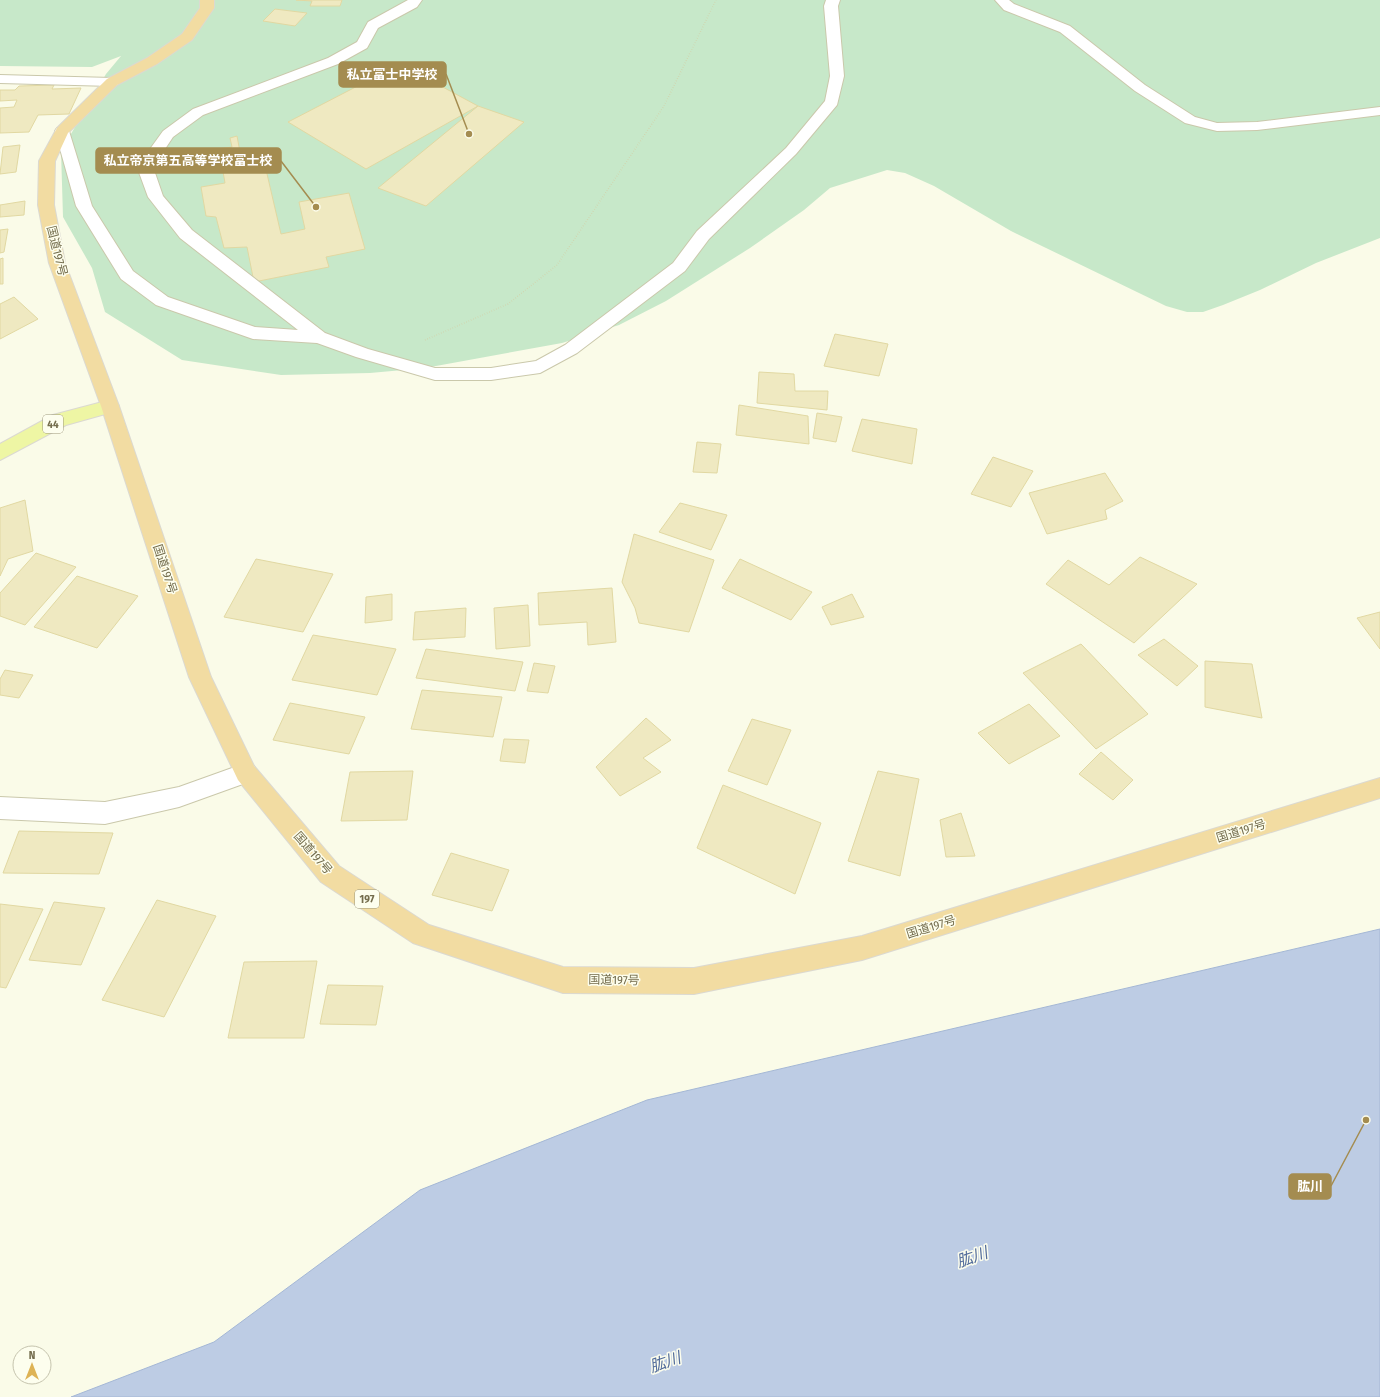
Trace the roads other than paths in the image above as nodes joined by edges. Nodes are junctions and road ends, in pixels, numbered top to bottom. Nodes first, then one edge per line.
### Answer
1 (207, 0) edge
2 (415, 0) edge
3 (833, 0) edge
4 (1002, 0) edge
5 (0, 79) edge
6 (112, 82) junction
7 (1380, 111) edge
8 (62, 130) junction
9 (318, 337) junction
10 (110, 406) junction
11 (0, 453) edge
12 (246, 772) junction
13 (1380, 788) edge
14 (0, 808) edge

1 - 6 highway, 国道197号 / 197
2 - 9 street
3 - 9 street
4 - 7 street
5 - 6 street
6 - 8 highway, 国道197号 / 197
8 - 9 street
8 - 10 highway, 国道197号 / 197
10 - 11 main road, 44
10 - 12 highway, 国道197号 / 197
12 - 13 highway, 国道197号 / 197
12 - 14 street

